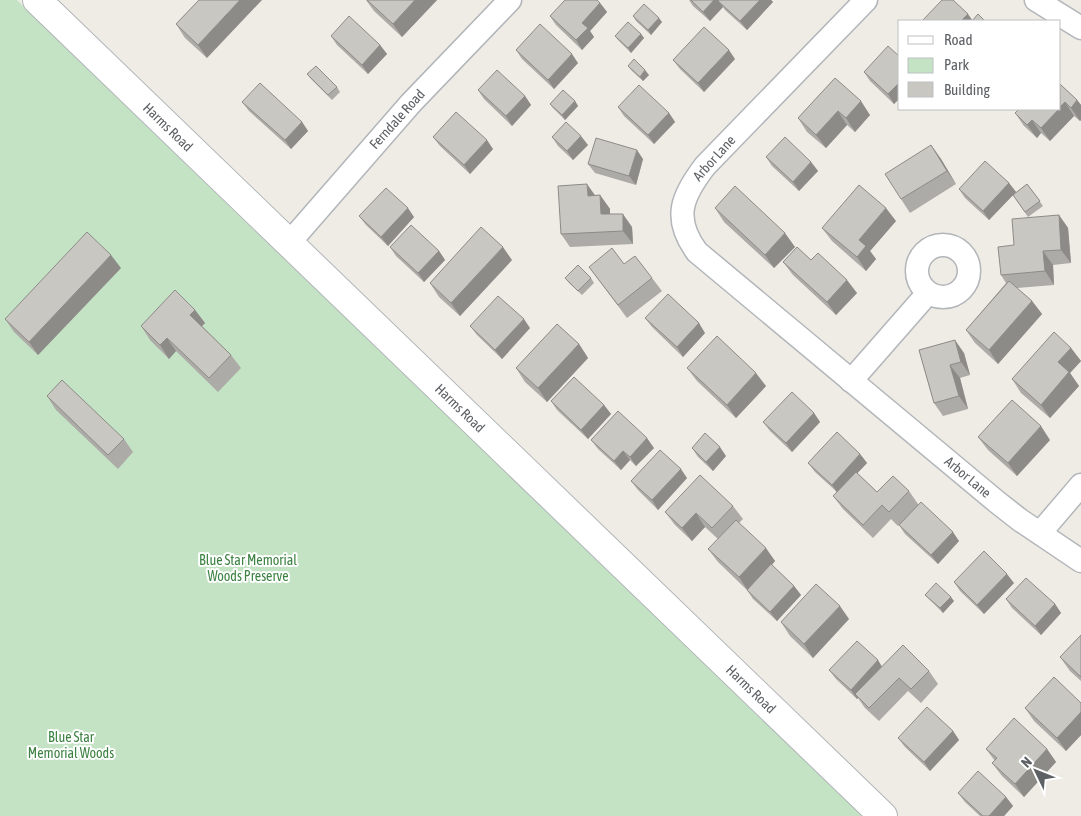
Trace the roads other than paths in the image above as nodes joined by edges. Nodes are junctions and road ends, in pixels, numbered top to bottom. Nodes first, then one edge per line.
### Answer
1 (37, 0) edge
2 (510, 0) edge
3 (866, 0) edge
4 (1036, 0) edge
5 (1081, 28) edge
6 (289, 243) junction
7 (928, 293) dead end
8 (851, 381) junction
9 (1081, 485) edge
10 (1040, 533) junction
11 (1081, 562) edge
12 (883, 816) edge

1 - 6 main road, Harms Road
2 - 6 street, Ferndale Road
3 - 8 street, Arbor Lane
4 - 5 street
6 - 12 main road, Harms Road
7 - 8 street
8 - 10 street, Arbor Lane
9 - 10 street
10 - 11 street, Arbor Lane

